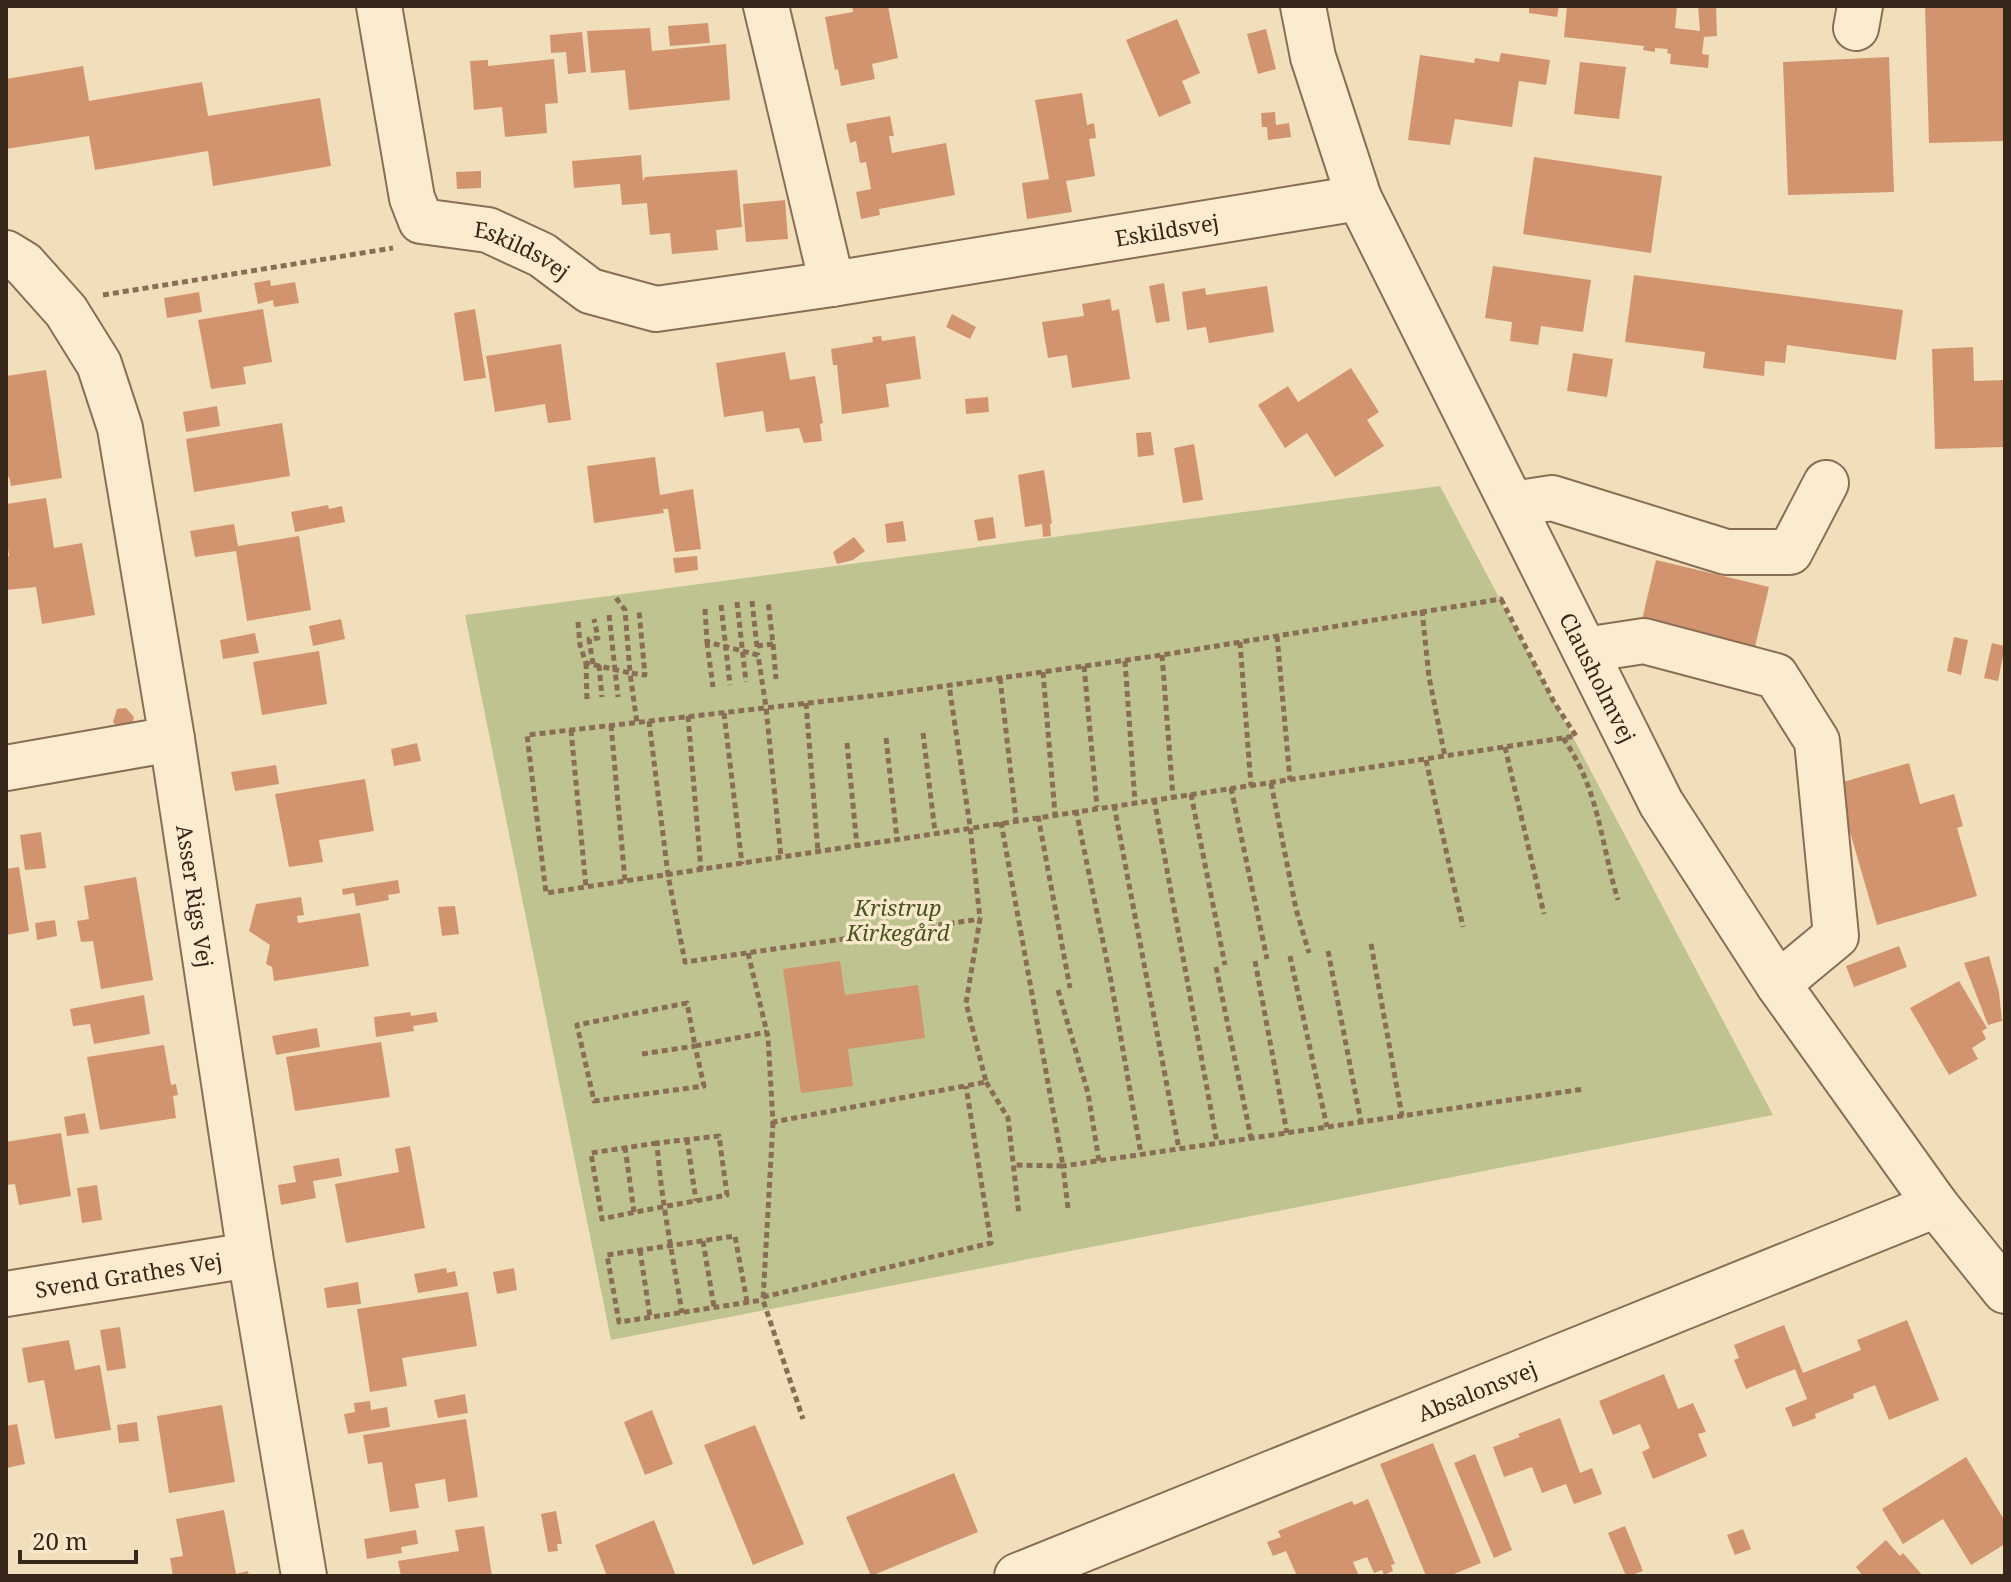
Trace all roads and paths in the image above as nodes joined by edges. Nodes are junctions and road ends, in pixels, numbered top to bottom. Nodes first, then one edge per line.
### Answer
1 (379, 6) edge
2 (766, 6) edge
3 (1303, 6) edge
4 (1359, 198) junction
5 (421, 221) junction
6 (6, 253) edge
7 (832, 284) junction
8 (66, 311) junction
9 (1826, 483) dead end
10 (1512, 504) junction
11 (616, 598) dead end
12 (752, 601) dead end
13 (768, 601) dead end
14 (737, 602) dead end
15 (721, 605) dead end
16 (705, 609) dead end
17 (1422, 610) junction
18 (639, 611) dead end
19 (609, 615) dead end
20 (594, 619) dead end
21 (578, 622) dead end
22 (1277, 636) junction
23 (707, 642) junction
24 (1240, 642) junction
25 (773, 644) junction
26 (727, 646) junction
27 (757, 646) junction
28 (743, 650) junction
29 (1585, 650) junction
30 (758, 655) junction
31 (1162, 655) junction
32 (1125, 661) junction
33 (593, 664) junction
34 (1084, 666) junction
35 (615, 668) junction
36 (1043, 672) junction
37 (630, 673) junction
38 (1000, 678) junction
39 (776, 679) dead end
40 (746, 682) dead end
41 (730, 685) dead end
42 (949, 685) junction
43 (713, 687) dead end
44 (602, 697) dead end
45 (618, 697) dead end
46 (587, 702) dead end
47 (806, 703) junction
48 (766, 707) junction
49 (724, 713) junction
50 (688, 716) junction
51 (649, 721) junction
52 (637, 723) junction
53 (611, 725) junction
54 (571, 730) junction
55 (923, 733) dead end
56 (886, 738) dead end
57 (1563, 738) junction
58 (172, 739) junction
59 (847, 743) dead end
60 (1505, 747) junction
61 (1445, 757) junction
62 (1426, 760) junction
63 (6, 768) edge
64 (1290, 780) junction
65 (1271, 783) junction
66 (1251, 786) junction
67 (1231, 788) junction
68 (1191, 794) junction
69 (1173, 797) junction
70 (1154, 799) junction
71 (1135, 802) junction
72 (1114, 805) junction
73 (1097, 807) junction
74 (1076, 810) junction
75 (1055, 814) junction
76 (1038, 816) junction
77 (1016, 819) junction
78 (1001, 822) junction
79 (970, 826) junction
80 (935, 832) junction
81 (897, 839) junction
82 (857, 846) junction
83 (818, 852) junction
84 (781, 857) junction
85 (742, 864) junction
86 (701, 870) junction
87 (668, 875) junction
88 (625, 881) junction
89 (586, 887) junction
90 (1618, 900) dead end
91 (1544, 914) dead end
92 (980, 919) junction
93 (1463, 927) dead end
94 (1371, 944) dead end
95 (1328, 951) dead end
96 (748, 953) junction
97 (1309, 953) dead end
98 (1290, 956) dead end
99 (1267, 959) dead end
100 (1255, 961) dead end
101 (1225, 965) dead end
102 (1216, 967) dead end
103 (1778, 984) junction
104 (1070, 988) dead end
105 (1058, 990) dead end
106 (767, 1032) junction
107 (695, 1046) junction
108 (642, 1054) dead end
109 (986, 1082) junction
110 (966, 1086) junction
111 (1584, 1089) dead end
112 (1402, 1116) junction
113 (773, 1122) junction
114 (1361, 1122) junction
115 (1327, 1127) junction
116 (1287, 1133) junction
117 (1251, 1138) junction
118 (687, 1139) junction
119 (657, 1143) junction
120 (1217, 1143) junction
121 (625, 1147) junction
122 (1179, 1149) junction
123 (1141, 1154) junction
124 (1099, 1161) junction
125 (1013, 1165) junction
126 (1063, 1166) junction
127 (696, 1201) junction
128 (1936, 1205) junction
129 (665, 1206) junction
130 (1068, 1208) dead end
131 (634, 1212) junction
132 (1019, 1215) dead end
133 (703, 1241) junction
134 (671, 1246) junction
135 (640, 1250) junction
136 (250, 1255) junction
137 (2005, 1291) edge
138 (6, 1294) edge
139 (763, 1298) junction
140 (747, 1302) junction
141 (714, 1308) junction
142 (682, 1313) junction
143 (650, 1317) junction
144 (803, 1419) dead end
145 (304, 1576) edge
146 (1017, 1576) edge

1 - 5 street
2 - 7 street
3 - 4 street, Clausholmvej
4 - 7 street, Eskildsvej
4 - 10 street, Clausholmvej
5 - 7 street, Eskildsvej
5 - 8 path
6 - 8 street, Asser Rigs Vej
8 - 58 street, Asser Rigs Vej
9 - 10 street
10 - 29 street, Clausholmvej
11 - 37 path
12 - 27 path
13 - 25 path
14 - 28 path
15 - 26 path
16 - 23 path
17 - 22 path
17 - 57 path
17 - 61 path
18 - 37 path
19 - 35 path
20 - 33 path
21 - 33 path
22 - 24 path
22 - 64 path
23 - 26 path
23 - 43 path
24 - 31 path
24 - 66 path
25 - 27 path
25 - 39 path
26 - 28 path
26 - 41 path
27 - 30 path
28 - 30 path
28 - 40 path
29 - 103 street, Clausholmvej
29 - 103 street
30 - 48 path
31 - 32 path
31 - 69 path
32 - 34 path
32 - 71 path
33 - 35 path
33 - 44 path
33 - 46 path
34 - 36 path
34 - 73 path
35 - 37 path
35 - 45 path
36 - 38 path
36 - 75 path
37 - 52 path
38 - 42 path
38 - 77 path
42 - 47 path
42 - 79 path
47 - 48 path
47 - 83 path
48 - 49 path
48 - 84 path
49 - 50 path
49 - 85 path
50 - 51 path
50 - 86 path
51 - 52 path
51 - 87 path
52 - 53 path
53 - 54 path
53 - 88 path
54 - 89 path
54 - 89 path
55 - 80 path
56 - 81 path
57 - 60 path
57 - 90 path
58 - 63 street
58 - 136 street, Asser Rigs Vej
59 - 82 path
60 - 61 path
60 - 91 path
61 - 62 path
62 - 64 path
62 - 93 path
64 - 65 path
65 - 66 path
65 - 97 path
66 - 67 path
67 - 68 path
67 - 99 path
68 - 69 path
68 - 101 path
69 - 70 path
70 - 71 path
70 - 120 path
71 - 72 path
72 - 73 path
72 - 122 path
73 - 74 path
74 - 75 path
74 - 123 path
75 - 76 path
76 - 77 path
76 - 104 path
77 - 78 path
78 - 79 path
78 - 126 path
79 - 80 path
79 - 92 path
80 - 81 path
81 - 82 path
82 - 83 path
83 - 84 path
84 - 85 path
85 - 86 path
86 - 87 path
87 - 88 path
87 - 96 path
88 - 89 path
92 - 96 path
92 - 109 path
94 - 112 path
95 - 114 path
96 - 106 path
98 - 115 path
100 - 116 path
102 - 117 path
103 - 128 street, Clausholmvej
105 - 124 path
106 - 107 path
106 - 113 path
107 - 107 path
107 - 108 path
109 - 110 path
109 - 125 path
110 - 113 path
110 - 139 path
111 - 112 path
112 - 114 path
113 - 139 path
114 - 115 path
115 - 116 path
116 - 117 path
117 - 120 path
118 - 119 path
118 - 127 path
118 - 127 path
119 - 121 path
119 - 129 path
120 - 122 path
121 - 131 path
121 - 131 path
122 - 123 path
123 - 124 path
124 - 126 path
125 - 126 path
125 - 132 path
126 - 130 path
127 - 129 path
128 - 137 street, Clausholmvej
128 - 146 street, Absalonsvej
129 - 131 path
129 - 134 path
133 - 134 path
133 - 140 path
133 - 141 path
134 - 135 path
134 - 142 path
135 - 143 path
135 - 143 path
136 - 138 street, Svend Grathes Vej
136 - 145 street, Asser Rigs Vej
139 - 140 path
139 - 144 path
140 - 141 path
141 - 142 path
142 - 143 path

